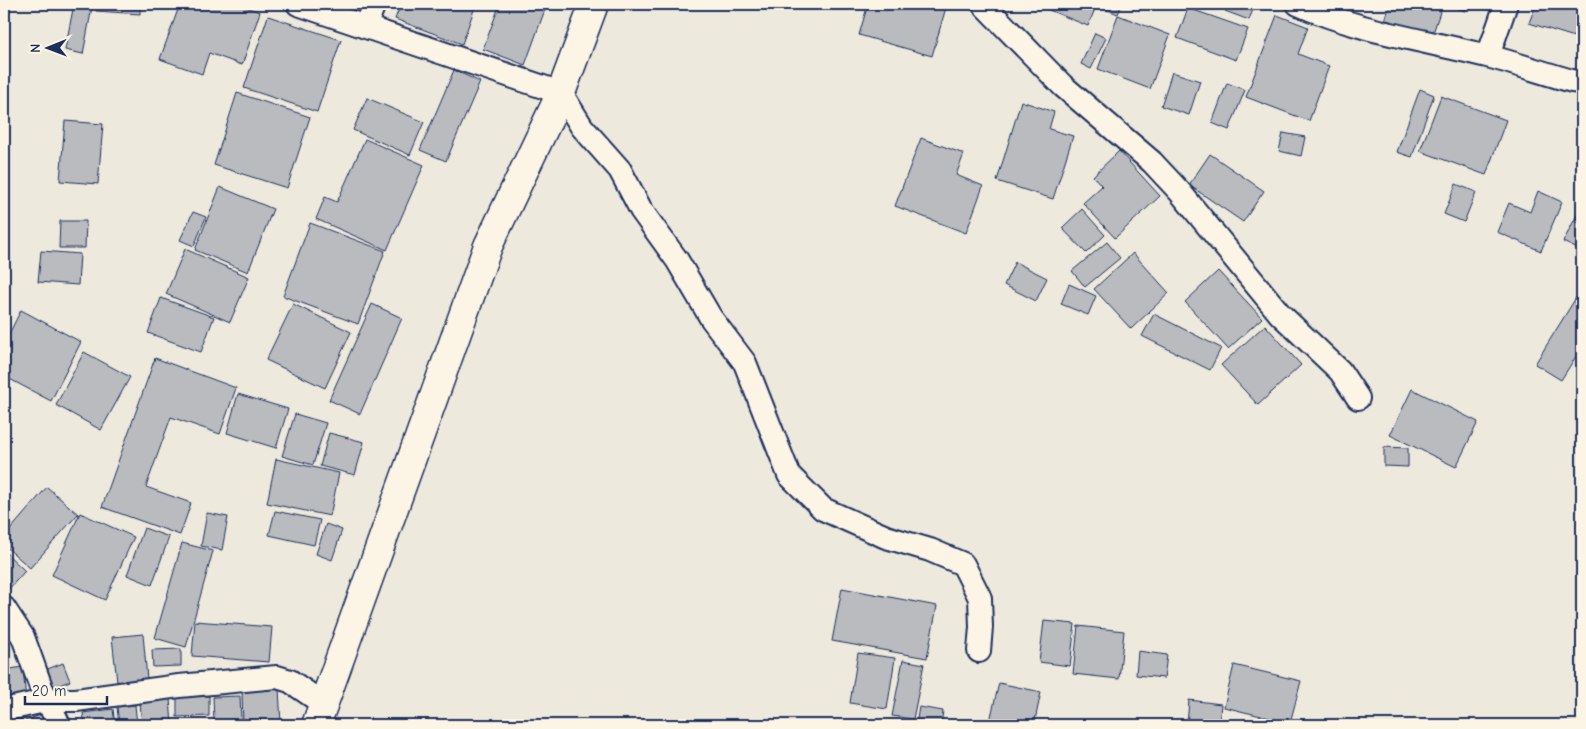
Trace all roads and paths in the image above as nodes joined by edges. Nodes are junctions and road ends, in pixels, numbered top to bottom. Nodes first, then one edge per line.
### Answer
1 (298, 4) edge
2 (374, 4) edge
3 (594, 4) edge
4 (983, 4) edge
5 (1298, 4) edge
6 (1506, 4) edge
7 (365, 27) junction
8 (1488, 56) junction
9 (1582, 82) edge
10 (561, 93) junction
11 (1358, 398) dead end
12 (4, 608) edge
13 (979, 651) dead end
14 (49, 700) junction
15 (4, 710) edge
16 (320, 715) edge
17 (59, 725) edge

1 - 7 street
2 - 7 street
3 - 10 street
4 - 11 street
5 - 8 street
6 - 8 street
7 - 10 street
8 - 9 street
10 - 13 street
10 - 16 street
12 - 14 street
14 - 15 street
14 - 16 street
14 - 17 street

